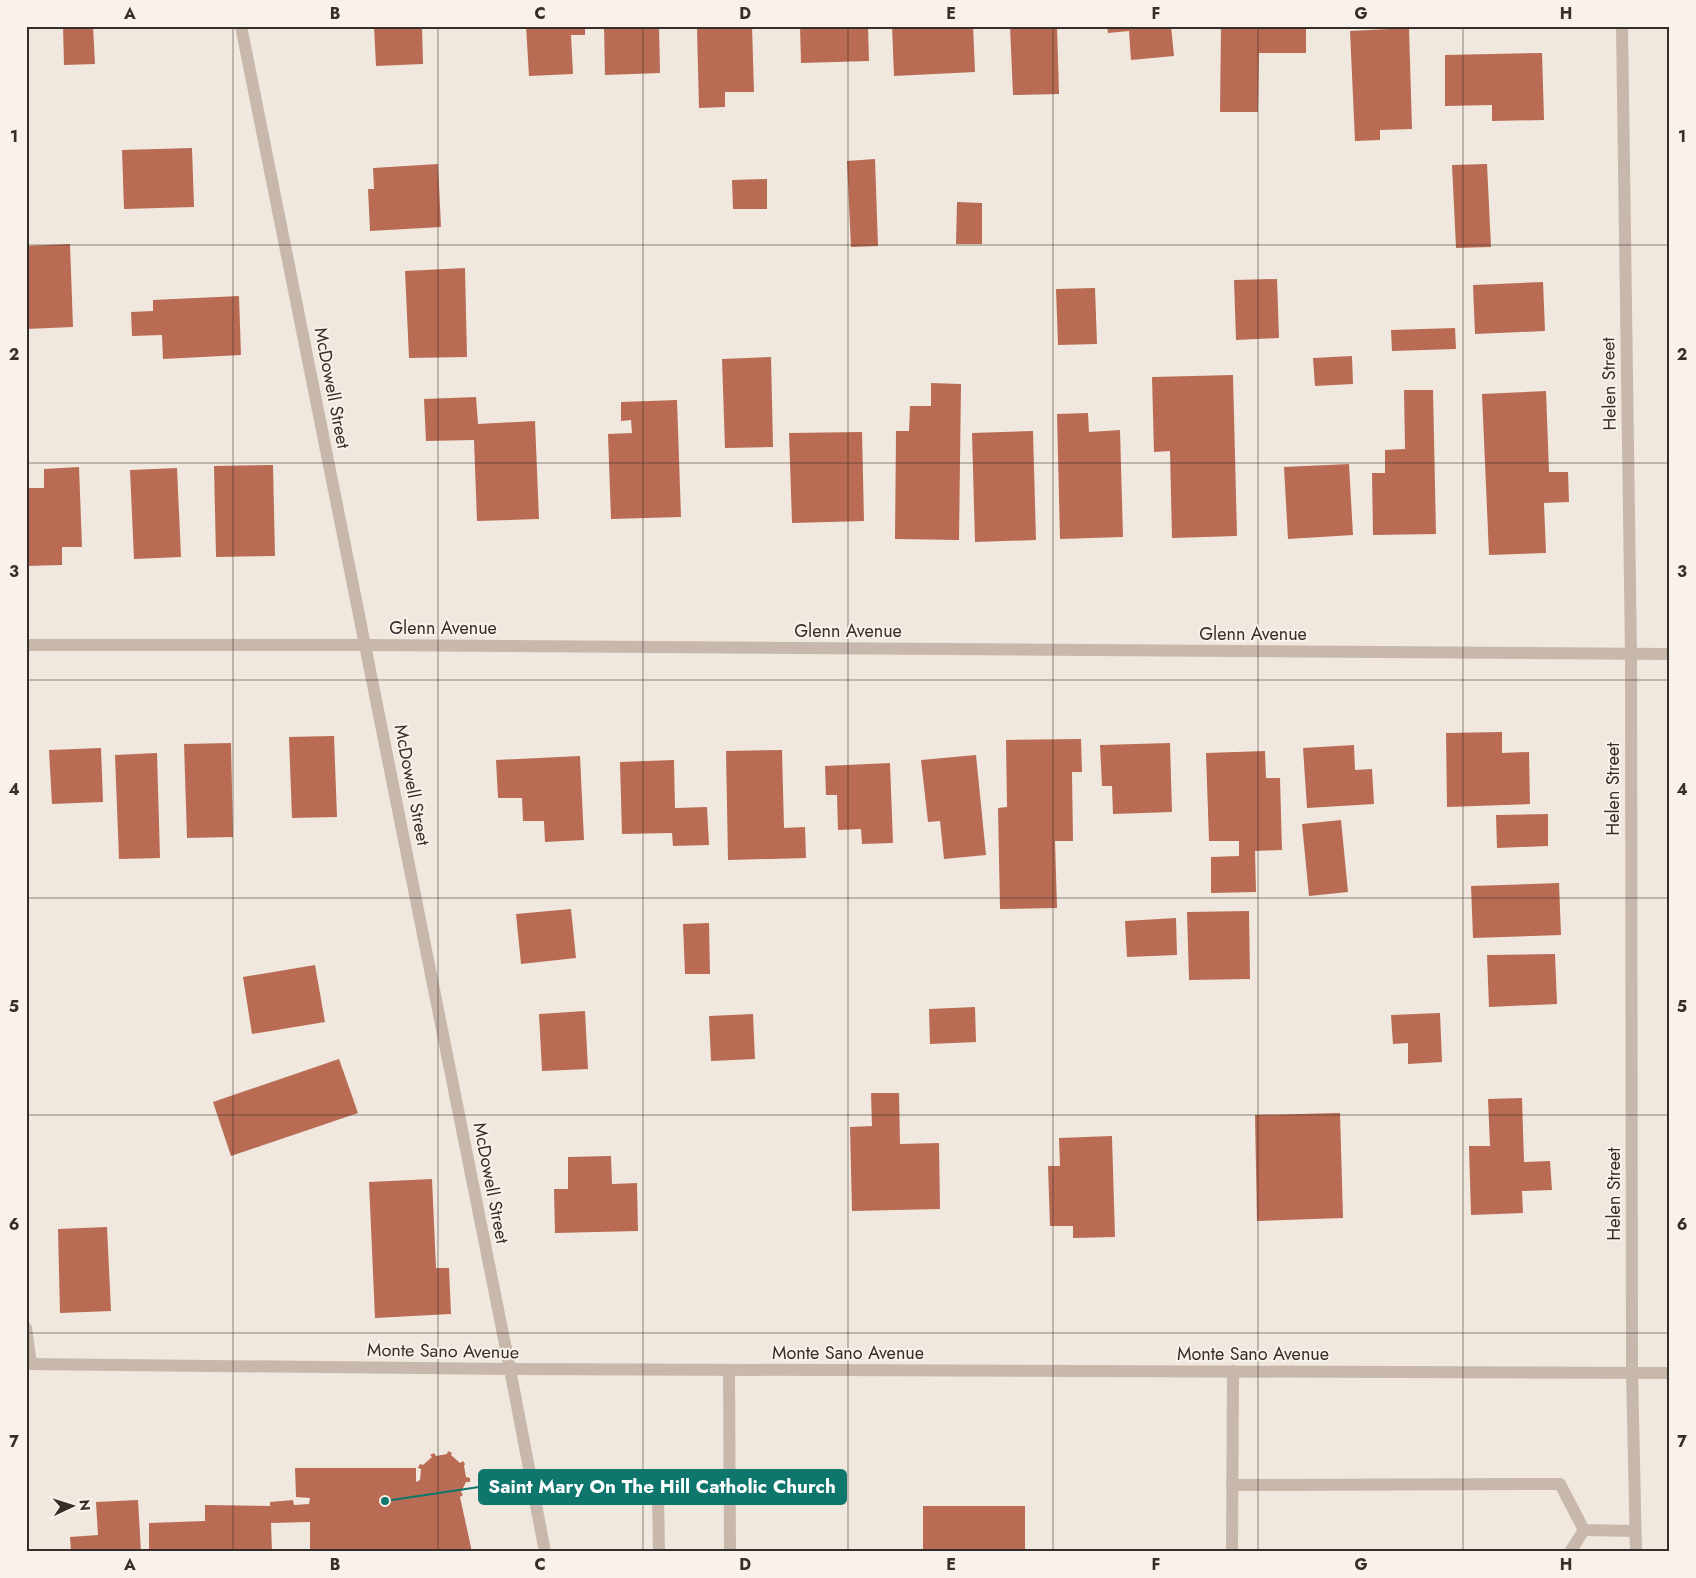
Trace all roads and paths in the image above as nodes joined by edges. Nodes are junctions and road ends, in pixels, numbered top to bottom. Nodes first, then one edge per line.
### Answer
1 (241, 26) edge
2 (1622, 26) edge
3 (26, 645) edge
4 (366, 645) junction
5 (1631, 654) junction
6 (1670, 654) edge
7 (26, 1328) edge
8 (29, 1364) edge
9 (510, 1370) junction
10 (728, 1370) junction
11 (1233, 1371) junction
12 (1632, 1372) junction
13 (1670, 1373) edge
14 (1232, 1485) junction
15 (730, 1493) junction
16 (1584, 1530) junction
17 (1636, 1531) junction
18 (545, 1552) edge
19 (659, 1552) edge
20 (730, 1552) edge
21 (1232, 1552) edge
22 (1570, 1552) edge
23 (1636, 1552) edge

1 - 4 street, McDowell Street
2 - 5 street, Helen Street
3 - 4 street, Glenn Avenue
4 - 5 street, Glenn Avenue
4 - 9 street, McDowell Street
5 - 6 street, Glenn Avenue
5 - 12 street, Helen Street
7 - 8 street
8 - 9 street, Monte Sano Avenue
9 - 10 street, Monte Sano Avenue
9 - 18 street, McDowell Street
10 - 11 street, Monte Sano Avenue
10 - 15 street
11 - 12 street, Monte Sano Avenue
11 - 14 street
12 - 13 street, Monte Sano Avenue
12 - 17 street, Helen Street
14 - 16 street
14 - 21 street
15 - 19 street
15 - 20 street
16 - 17 street
16 - 22 street
17 - 23 street, Helen Street

